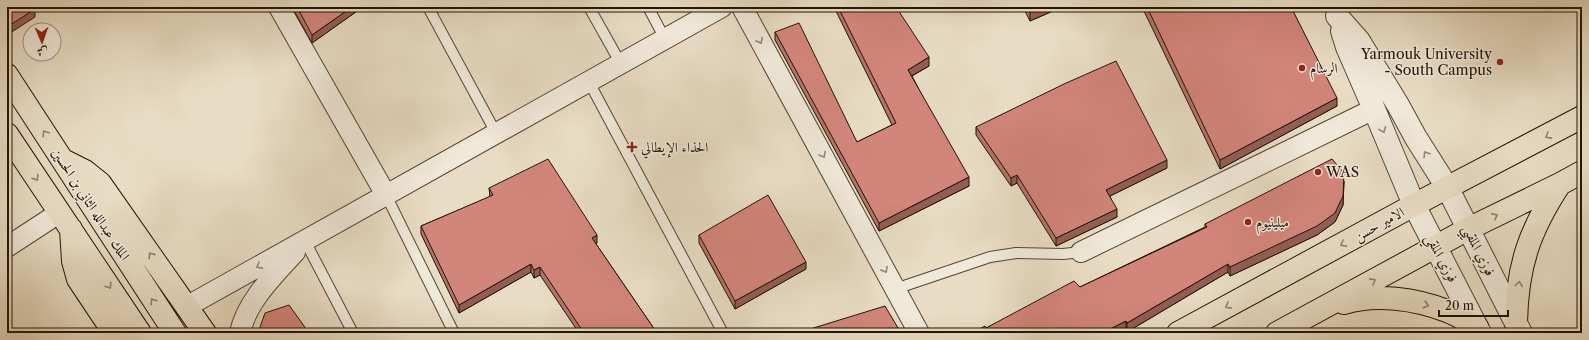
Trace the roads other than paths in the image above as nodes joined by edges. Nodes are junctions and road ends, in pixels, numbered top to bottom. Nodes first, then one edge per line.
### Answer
1 (279, 7) edge
2 (428, 7) edge
3 (589, 7) edge
4 (648, 7) edge
5 (722, 7) edge
6 (742, 7) edge
7 (1335, 11) edge
8 (665, 39) junction
9 (621, 64) junction
10 (7, 76) edge
11 (589, 82) junction
12 (1374, 109) junction
13 (1582, 117) edge
14 (496, 133) junction
15 (7, 134) edge
16 (62, 159) junction
17 (1582, 172) edge
18 (1560, 184) junction
19 (1447, 187) junction
20 (386, 195) junction
21 (1414, 205) junction
22 (65, 220) junction
23 (1468, 229) junction
24 (305, 241) junction
25 (1436, 246) junction
26 (7, 247) edge
27 (1081, 252) joint
28 (895, 289) junction
29 (186, 307) junction
30 (1320, 310) junction
31 (1519, 328) edge
32 (1479, 330) edge
33 (114, 333) edge
34 (140, 333) edge
35 (175, 333) edge
36 (205, 333) edge
37 (240, 333) edge
38 (353, 333) edge
39 (453, 333) edge
40 (723, 333) edge
41 (919, 333) edge
42 (1178, 333) edge
43 (1277, 333) edge

1 - 20 street
2 - 14 lane
3 - 9 lane
4 - 8 lane
5 - 8 street
6 -> 28 street
7 - 12 street, فوزي الملقي
19 -> 7 street, فوزي الملقيي
8 - 9 street
9 - 11 street
16 -> 10 main road, الملك عبدالله الثاني بن الحسين
11 - 14 street
11 - 40 lane
12 -> 21 street, فوزي الملقي
12 - 27 street
13 -> 19 main road, الامير حسن
14 - 20 street
15 -> 22 main road
29 -> 16 main road
35 -> 16 main road, الملك عبدالله الثاني بن الحسين
17 - 18 main road
23 -> 18 main road
31 -> 18 main road
19 - 21 main road, الامير حسن
19 - 23 street, فوزي الملقيي
20 - 24 street
20 - 39 lane
21 - 25 street, فوزي الملقي
21 -> 42 main road, الامير حسن
22 - 26 street
22 - 33 main road
22 -> 34 main road
23 - 25 main road
23 - 31 street, فوزي الملقيي
24 -> 29 street
24 - 37 street
24 - 38 lane
30 -> 25 main road
25 - 32 street, فوزي الملقي
27 - 28 lane
28 - 41 street
29 - 36 main road
30 -> 32 main road
30 - 43 main road

